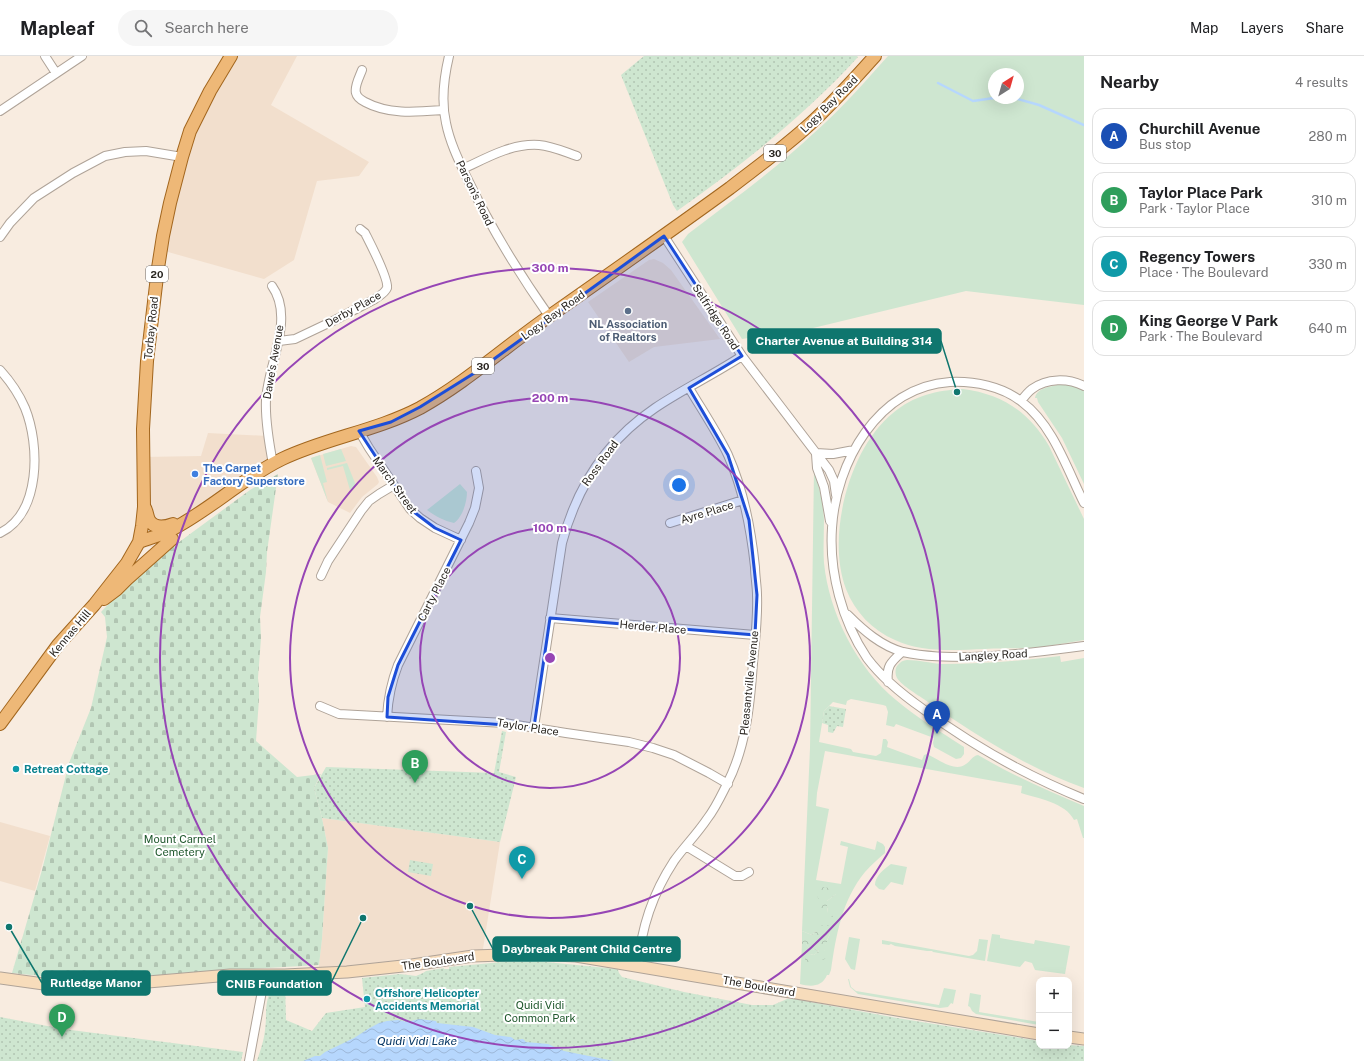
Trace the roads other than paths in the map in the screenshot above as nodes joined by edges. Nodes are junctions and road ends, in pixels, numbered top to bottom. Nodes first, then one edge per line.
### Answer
1 (45, 56) edge
2 (82, 56) edge
3 (231, 56) edge
4 (448, 56) edge
5 (875, 56) edge
6 (362, 70) dead end
7 (56, 73) junction
8 (444, 110) junction
9 (0, 111) edge
10 (577, 156) dead end
11 (182, 157) junction
12 (463, 169) junction
13 (360, 229) dead end
14 (664, 236) junction
15 (0, 237) edge
16 (272, 286) dead end
17 (549, 316) junction
18 (279, 341) junction
19 (742, 356) junction
20 (0, 370) edge
21 (1084, 386) edge
22 (689, 388) junction
23 (1021, 401) junction
24 (360, 431) junction
25 (854, 450) junction
26 (816, 453) junction
27 (272, 464) junction
28 (476, 471) dead end
29 (394, 485) junction
30 (743, 500) junction
31 (836, 500) junction
32 (1084, 503) edge
33 (144, 506) junction
34 (194, 516) junction
35 (670, 523) dead end
36 (180, 524) junction
37 (832, 528) junction
38 (0, 533) edge
39 (172, 539) junction
40 (461, 540) junction
41 (139, 542) junction
42 (321, 576) dead end
43 (94, 604) junction
44 (845, 612) junction
45 (550, 618) junction
46 (755, 635) junction
47 (1084, 646) edge
48 (902, 652) junction
49 (888, 682) junction
50 (320, 706) dead end
51 (387, 717) junction
52 (0, 724) edge
53 (534, 727) junction
54 (728, 784) junction
55 (1084, 799) edge
56 (686, 846) junction
57 (749, 872) dead end
58 (638, 966) junction
59 (265, 974) junction
60 (0, 978) edge
61 (1036, 1033) edge
62 (1072, 1037) edge
63 (1084, 1039) edge
64 (249, 1061) edge

1 - 7 street
2 - 7 street
3 - 11 main road, Torbay Road / 20
4 - 8 street, Parson's Road
5 - 14 main road, Logy Bay Road / 30
6 - 8 street
7 - 9 street
8 - 12 street, Parson's Road
10 - 12 street
11 - 15 street
11 - 33 main road, Torbay Road / 20
12 - 17 street, Parson's Road
13 - 18 street, Derby Place
14 - 17 main road, Logy Bay Road / 30
14 - 19 street, Selfridge Road
16 - 18 street, Dawe's Avenue
17 - 24 main road, Logy Bay Road / 30
18 - 27 street, Dawe's Avenue
19 - 22 street, Ross Road
19 - 26 street, Selfridge Road
20 - 38 street
21 - 23 street
22 - 30 street, Pleasantville Avenue
22 - 45 street, Ross Road
23 - 25 street
23 - 32 street
24 - 27 main road, Logy Bay Road / 30
24 - 29 street, March Street
25 - 26 street
25 - 31 street
26 - 31 street, Selfridge Road
26 - 37 street, Selfridge Road
27 - 34 main road, Logy Bay Road / 30
28 - 40 street, Carty Place
29 - 40 street, March Street
29 - 42 street
30 - 35 street, Ayre Place
30 - 46 street, Pleasantville Avenue
31 - 37 street
33 - 36 main road
33 - 41 main road, Torbay Road / 20
34 - 36 main road, Logy Bay Road / 30
34 - 39 main road, Logy Bay Road / 30
36 - 41 main road, Logy Bay Road / 30
37 - 44 street
39 - 41 main road, Logy Bay Road / 30
39 - 43 main road
40 - 51 street, Carty Place
41 - 43 main road, Kennas Hill
43 - 52 main road, Kennas Hill
44 - 48 street, Langley Road
44 - 49 street
45 - 46 street, Herder Place
45 - 53 street, Ross Road
46 - 54 street, Pleasantville Avenue
47 - 48 street, Langley Road
48 - 49 street
49 - 55 street
50 - 51 street, Taylor Place
51 - 53 street, Taylor Place
53 - 54 street, Taylor Place
54 - 56 street, Pleasantville Avenue
56 - 57 street
56 - 58 street, Pleasantville Avenue
58 - 59 street, The Boulevard
58 - 61 street, The Boulevard
59 - 60 street, The Boulevard
59 - 64 street
62 - 63 street

